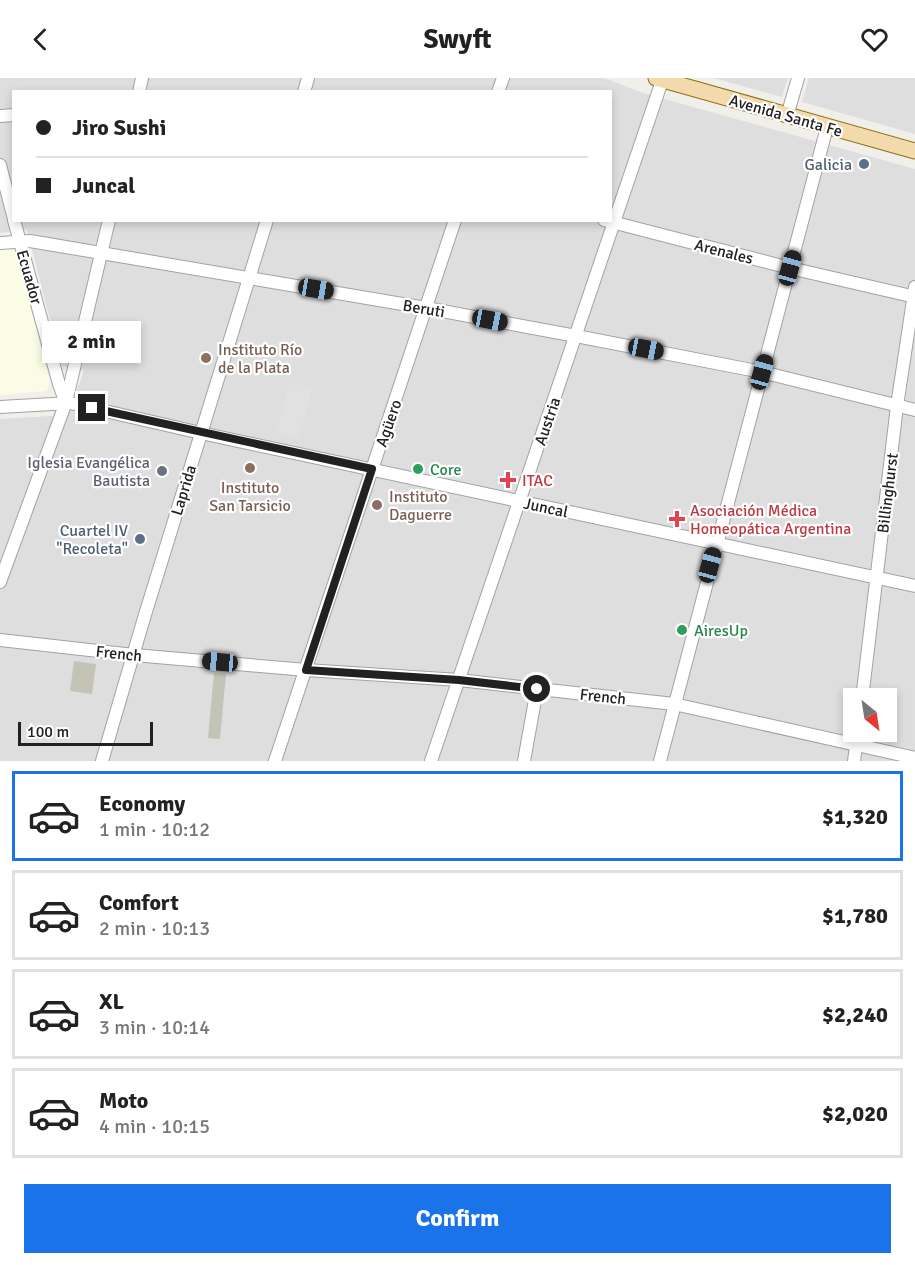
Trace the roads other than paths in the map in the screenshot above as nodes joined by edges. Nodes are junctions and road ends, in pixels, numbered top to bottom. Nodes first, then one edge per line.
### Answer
1 (798, 78) edge
2 (660, 79) edge
3 (787, 116) junction
4 (827, 126) junction
5 (915, 151) edge
6 (0, 165) edge
7 (12, 212) edge
8 (612, 214) edge
9 (15, 222) edge
10 (109, 222) edge
11 (266, 222) edge
12 (454, 222) edge
13 (609, 222) edge
14 (20, 241) junction
15 (0, 243) edge
16 (101, 253) junction
17 (790, 268) junction
18 (249, 278) junction
19 (915, 293) edge
20 (426, 308) junction
21 (576, 336) junction
22 (52, 357) junction
23 (75, 360) junction
24 (762, 372) junction
25 (66, 402) junction
26 (897, 406) junction
27 (0, 407) edge
28 (915, 410) edge
29 (201, 433) junction
30 (372, 469) junction
31 (520, 501) junction
32 (717, 542) junction
33 (877, 577) junction
34 (0, 582) edge
35 (915, 586) edge
36 (0, 640) edge
37 (134, 654) junction
38 (306, 670) junction
39 (459, 680) junction
40 (863, 688) edge
41 (537, 689) junction
42 (674, 704) junction
43 (843, 735) edge
44 (857, 742) edge
45 (869, 742) edge
46 (915, 758) edge
47 (102, 761) edge
48 (274, 761) edge
49 (431, 761) edge
50 (524, 761) edge
51 (660, 761) edge
52 (855, 761) edge

1 - 3 street
2 - 3 main road, Avenida Santa Fe
2 - 8 street, Austria
3 - 4 main road, Avenida Santa Fe
4 - 5 main road, Avenida Santa Fe
4 - 17 street
6 - 7 street, Ecuador
9 - 14 street, Ecuador
10 - 16 street
11 - 18 street, Laprida
12 - 20 street, Agüero
13 - 17 street, Arenales
13 - 21 street, Austria
14 - 15 street, Beruti
14 - 16 street, Beruti
14 - 22 street, Ecuador
16 - 18 street, Beruti
16 - 23 street
17 - 19 street, Arenales
17 - 24 street
18 - 20 street, Beruti
18 - 29 street, Laprida
19 - 26 street, Billinghurst
20 - 21 street, Beruti
20 - 30 street, Agüero
21 - 24 street, Beruti
21 - 31 street, Austria
22 - 23 street
22 - 25 street, Ecuador
23 - 25 street
24 - 26 street, Beruti
24 - 32 street
25 - 27 street, Juncal
25 - 29 street, Juncal
25 - 34 street
26 - 28 street, Beruti
26 - 33 street, Billinghurst
29 - 30 street, Juncal
29 - 37 street, Laprida
30 - 31 street, Juncal
30 - 38 street, Agüero
31 - 32 street, Juncal
31 - 39 street, Austria
32 - 33 street, Juncal
32 - 42 street
33 - 35 street, Juncal
33 - 40 street, Billinghurst
36 - 37 street, French
37 - 38 street, French
37 - 47 street, Laprida
38 - 39 street, French
38 - 48 street, Agüero
39 - 41 street, French
39 - 49 street, Austria
41 - 42 street, French
41 - 50 street
42 - 43 street, French
42 - 51 street
44 - 52 street
45 - 46 street, French

